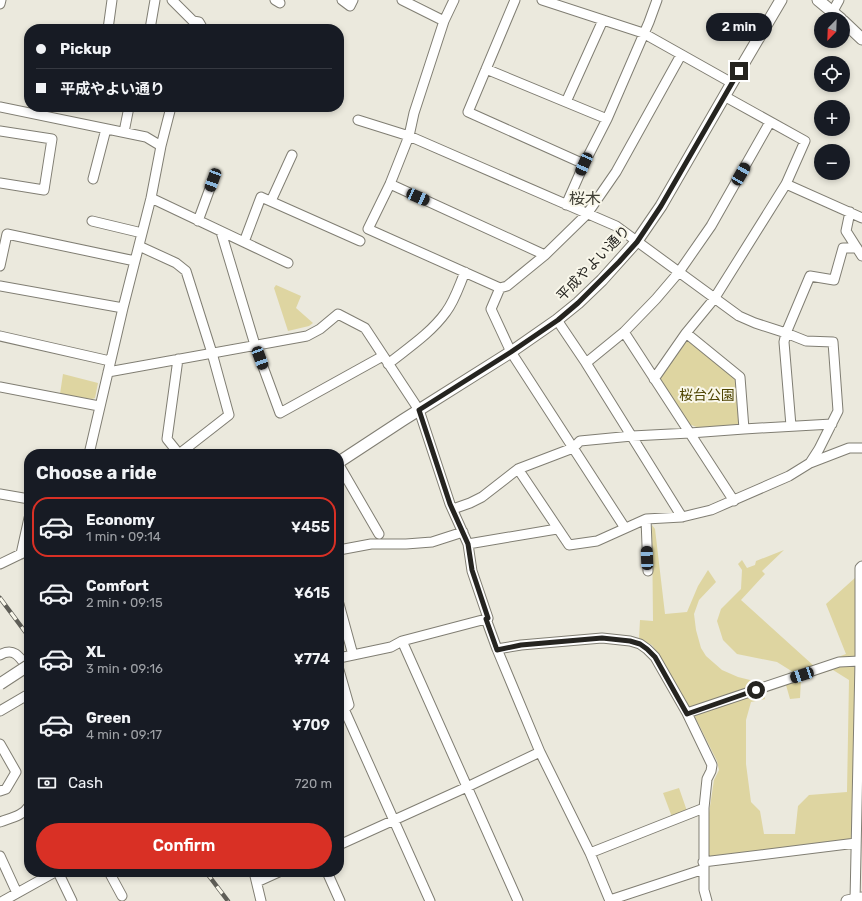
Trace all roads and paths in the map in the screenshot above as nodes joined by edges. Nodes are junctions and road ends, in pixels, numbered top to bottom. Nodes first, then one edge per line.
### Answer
1 (1, 0) edge
2 (112, 0) edge
3 (155, 0) edge
4 (172, 0) edge
5 (342, 0) edge
6 (353, 0) edge
7 (402, 0) edge
8 (454, 0) edge
9 (515, 0) edge
10 (542, 0) edge
11 (657, 0) edge
12 (781, 0) edge
13 (818, 0) edge
14 (839, 0) edge
15 (0, 4) edge
16 (833, 12) edge
17 (839, 12) edge
18 (603, 20) junction
19 (444, 22) junction
20 (109, 24) edge
21 (151, 24) edge
22 (191, 24) edge
23 (850, 28) edge
24 (643, 34) junction
25 (862, 39) edge
26 (681, 55) junction
27 (486, 69) junction
28 (732, 83) junction
29 (724, 96) junction
30 (566, 102) junction
31 (0, 107) edge
32 (24, 112) edge
33 (24, 112) edge
34 (128, 112) edge
35 (170, 112) edge
36 (607, 119) junction
37 (358, 120) dead end
38 (770, 122) junction
39 (106, 129) junction
40 (0, 131) edge
41 (124, 132) junction
42 (409, 136) junction
43 (161, 146) junction
44 (292, 155) dead end
45 (584, 164) junction
46 (93, 179) dead end
47 (213, 180) dead end
48 (0, 182) edge
49 (390, 184) junction
50 (786, 184) junction
51 (151, 198) junction
52 (271, 201) junction
53 (566, 205) junction
54 (850, 212) junction
55 (587, 214) junction
56 (862, 218) edge
57 (92, 221) dead end
58 (198, 221) junction
59 (221, 232) junction
60 (142, 233) junction
61 (360, 241) dead end
62 (244, 242) junction
63 (637, 242) junction
64 (139, 246) junction
65 (857, 248) junction
66 (546, 255) junction
67 (862, 256) edge
68 (135, 261) junction
69 (288, 263) dead end
70 (0, 266) edge
71 (465, 272) junction
72 (679, 272) junction
73 (0, 286) edge
74 (500, 288) junction
75 (714, 299) junction
76 (123, 308) junction
77 (558, 320) junction
78 (624, 332) junction
79 (686, 333) junction
80 (786, 333) junction
81 (0, 336) edge
82 (255, 345) junction
83 (511, 352) junction
84 (212, 353) junction
85 (178, 359) junction
86 (385, 360) junction
87 (110, 361) junction
88 (586, 363) junction
89 (108, 372) junction
90 (654, 379) junction
91 (0, 387) edge
92 (99, 406) junction
93 (419, 410) junction
94 (832, 424) junction
95 (791, 426) junction
96 (744, 429) junction
97 (690, 434) junction
98 (632, 436) junction
99 (573, 448) junction
100 (862, 448) edge
101 (90, 449) edge
102 (175, 449) edge
103 (185, 449) edge
104 (344, 460) edge
105 (810, 463) junction
106 (518, 469) junction
107 (344, 472) edge
108 (0, 494) edge
109 (24, 498) edge
110 (734, 500) junction
111 (453, 509) junction
112 (682, 517) junction
113 (646, 519) junction
114 (624, 528) junction
115 (557, 529) junction
116 (463, 532) junction
117 (379, 534) dead end
118 (468, 544) junction
119 (344, 549) edge
120 (24, 552) edge
121 (0, 564) edge
122 (862, 566) edge
123 (648, 571) dead end
124 (486, 619) junction
125 (344, 622) edge
126 (402, 641) junction
127 (497, 650) junction
128 (0, 655) edge
129 (353, 655) junction
130 (344, 657) edge
131 (861, 661) edge
132 (24, 663) edge
133 (24, 668) edge
134 (0, 684) edge
135 (344, 688) edge
136 (24, 697) edge
137 (344, 709) edge
138 (344, 709) edge
139 (0, 711) edge
140 (687, 714) junction
141 (0, 744) edge
142 (540, 752) junction
143 (467, 787) junction
144 (0, 791) edge
145 (704, 808) junction
146 (24, 811) edge
147 (393, 821) junction
148 (0, 822) edge
149 (859, 827) edge
150 (856, 842) junction
151 (344, 843) edge
152 (590, 853) junction
153 (0, 856) edge
154 (704, 866) junction
155 (46, 877) edge
156 (60, 877) edge
157 (112, 877) edge
158 (256, 877) edge
159 (268, 877) edge
160 (329, 877) edge
161 (257, 882) junction
162 (17, 893) junction
163 (122, 896) dead end
164 (855, 900) edge
165 (3, 901) edge
166 (72, 901) edge
167 (261, 901) edge
168 (340, 901) edge
169 (430, 901) edge
170 (518, 901) edge
171 (610, 901) edge
172 (707, 901) edge

1 - 15 street
2 - 20 street
3 - 21 street
4 - 22 street
5 - 6 street
7 - 19 street
8 - 19 street
9 - 27 street
10 - 18 street
11 - 24 street
12 - 28 street, 平成やよい通り
13 - 16 street
14 - 17 street
18 - 24 street
18 - 30 street
19 - 42 street
23 - 25 street
24 - 26 street
24 - 36 street
26 - 28 street
26 - 55 street
27 - 30 street
27 - 45 street
28 - 29 street, 平成やよい通り
29 - 38 street
29 - 63 street, 平成やよい通り
30 - 36 street
31 - 32 street
33 - 39 street
34 - 41 street
35 - 43 street
36 - 45 street
37 - 42 street
38 - 50 street
38 - 72 street
39 - 41 street
39 - 46 street
40 - 48 street
41 - 43 street
42 - 49 street
42 - 53 street
43 - 51 street
44 - 52 street
45 - 53 street
47 - 58 street
49 - 66 street
49 - 71 street
50 - 54 street
50 - 75 street
51 - 58 street
51 - 60 street
52 - 61 street
52 - 62 street
53 - 55 street
54 - 56 street
54 - 65 street
55 - 63 street
55 - 66 street
57 - 60 street
58 - 59 street
59 - 62 street
59 - 82 street
60 - 64 street
62 - 69 street
63 - 72 street
63 - 77 street, 平成やよい通り
64 - 68 street
64 - 84 street
65 - 67 street
65 - 80 street
66 - 74 street
68 - 70 street
68 - 76 street
71 - 74 street
71 - 86 street
72 - 75 street
72 - 78 street
73 - 76 street
74 - 83 street
75 - 79 street
75 - 80 street
76 - 87 street
77 - 83 street, 平成やよい通り
77 - 88 street
78 - 88 street
78 - 90 street
79 - 90 street
79 - 96 street
80 - 94 street
80 - 95 street
81 - 87 street
82 - 84 street
82 - 86 street
82 - 86 street
83 - 93 street, 平成やよい通り
83 - 99 street
84 - 85 street
84 - 103 street
85 - 89 street
85 - 102 street
86 - 93 street
87 - 89 street
88 - 98 street
89 - 92 street
90 - 97 street
91 - 92 street
92 - 101 street
93 - 104 street, 平成やよい通り
93 - 111 street
94 - 95 street
94 - 105 street
95 - 96 street
96 - 97 street
97 - 98 street
97 - 110 street
98 - 99 street
98 - 112 street
99 - 106 street
99 - 114 street
100 - 105 street
105 - 110 street
106 - 111 street
106 - 115 street
107 - 117 street
108 - 109 street
110 - 112 street
111 - 116 street
112 - 113 street
113 - 114 street
113 - 123 street
114 - 115 street
115 - 118 street
116 - 118 street
116 - 119 street
118 - 124 street
120 - 121 street
122 - 131 street
124 - 126 street
124 - 127 street
125 - 129 street
126 - 129 street
126 - 143 street
127 - 140 street
127 - 142 street
128 - 132 street
129 - 130 street
131 - 140 street
131 - 149 street
133 - 134 street, bridge
135 - 138 street
136 - 139 street
137 - 147 street
140 - 145 street
141 - 144 street
142 - 143 street
142 - 152 street
143 - 147 street
143 - 170 street
145 - 152 street
145 - 154 street
146 - 148 street
147 - 151 street
147 - 169 street
149 - 150 street
150 - 154 street
150 - 164 street
152 - 171 street
153 - 162 street
154 - 171 street
154 - 172 street
155 - 162 street
156 - 166 street
157 - 163 street
158 - 161 street
159 - 161 street
160 - 168 street
161 - 167 street
162 - 165 street

